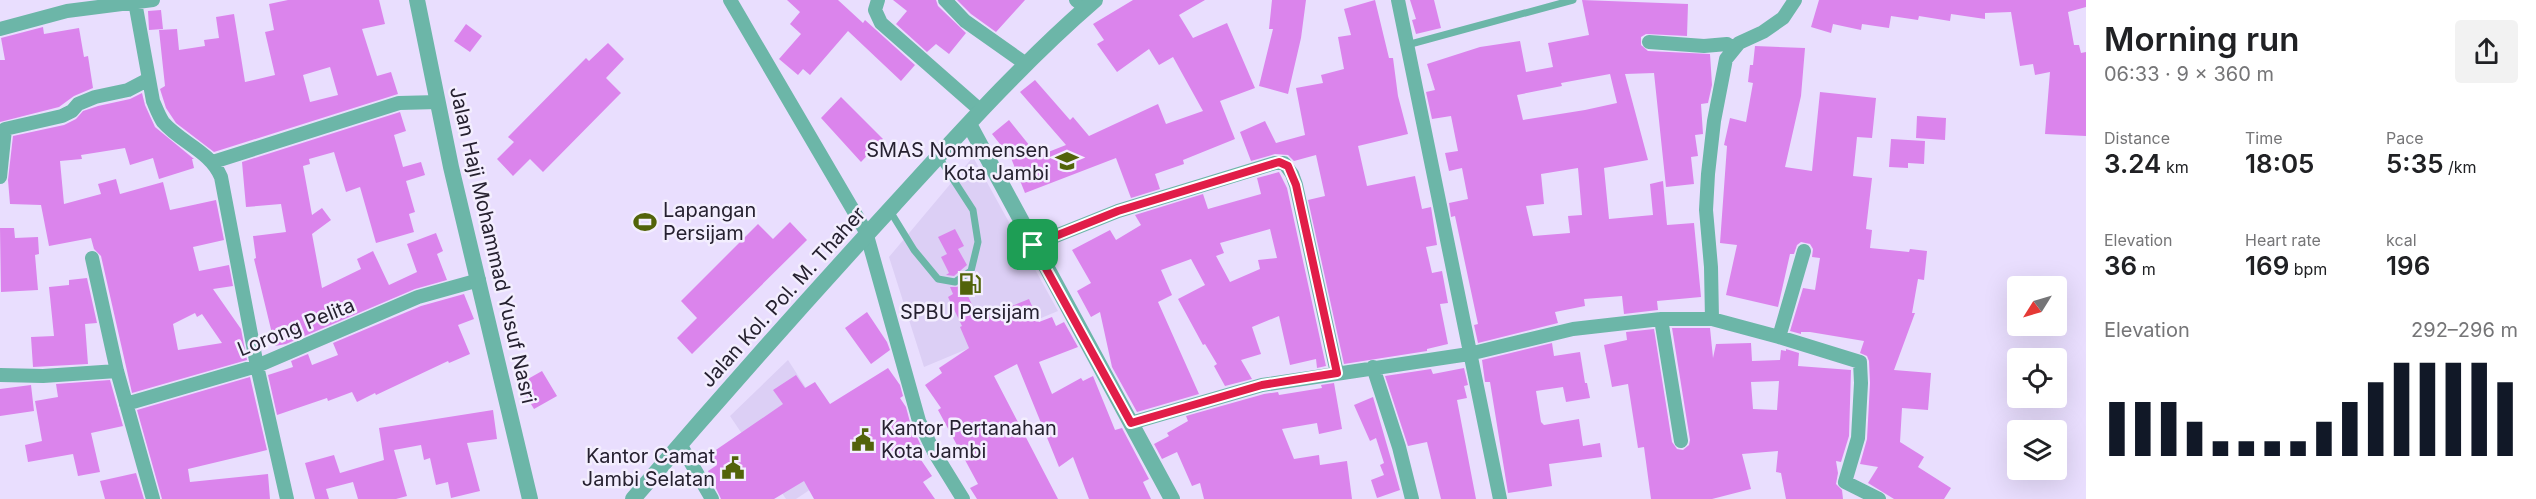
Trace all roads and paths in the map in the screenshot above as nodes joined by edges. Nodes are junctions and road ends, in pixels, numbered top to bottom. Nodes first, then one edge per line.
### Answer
1 (153, 0) edge
2 (730, 0) edge
3 (878, 0) edge
4 (945, 0) edge
5 (1398, 0) edge
6 (1573, 0) edge
7 (1795, 0) edge
8 (420, 1) edge
9 (135, 2) junction
10 (1086, 3) edge
11 (67, 6) edge
12 (0, 29) edge
13 (1649, 42) dead end
14 (1407, 45) junction
15 (1734, 49) junction
16 (1026, 64) junction
17 (149, 79) junction
18 (438, 102) junction
19 (980, 110) junction
20 (969, 124) junction
21 (2, 144) edge
22 (938, 156) junction
23 (213, 162) junction
24 (0, 177) edge
25 (889, 210) junction
26 (866, 232) junction
27 (1033, 245) junction
28 (1804, 251) dead end
29 (92, 258) dead end
30 (479, 280) junction
31 (1661, 319) junction
32 (1712, 320) junction
33 (1779, 337) junction
34 (1469, 354) junction
35 (257, 366) junction
36 (1373, 367) junction
37 (117, 371) junction
38 (1337, 373) junction
39 (0, 375) edge
40 (126, 404) junction
41 (1131, 423) junction
42 (1681, 441) dead end
43 (680, 444) junction
44 (153, 499) edge
45 (287, 499) edge
46 (530, 499) edge
47 (633, 499) edge
48 (712, 499) edge
49 (963, 499) edge
50 (1172, 499) edge
51 (1412, 499) edge
52 (1500, 499) edge
53 (1879, 499) edge

1 - 9 street
2 - 26 street
3 - 19 street
4 - 16 street
5 - 14 street
6 - 14 lane
7 - 15 street
8 - 18 street, Jalan Haji Mohammad Yusuf Nasri
9 - 11 street
9 - 17 street
10 - 16 street, Jalan Kol. Pol. M. Thaher
11 - 12 street
13 - 15 street
14 - 34 street
15 - 32 street
16 - 19 street, Jalan Kol. Pol. M. Thaher
17 - 21 street
17 - 23 street
18 - 23 street
18 - 30 street, Jalan Haji Mohammad Yusuf Nasri
19 - 20 street, Jalan Kol. Pol. M. Thaher
20 - 22 street, Jalan Kol. Pol. M. Thaher
20 - 27 street
21 - 24 street
22 - 25 street, Jalan Kol. Pol. M. Thaher
22 - 25 lane
23 - 35 street
25 - 26 street, Jalan Kol. Pol. M. Thaher
26 - 43 street, Jalan Kol. Pol. M. Thaher
26 - 49 street
27 - 38 street
27 - 41 street
28 - 33 street
29 - 37 street
30 - 35 street, Lorong Pelita
30 - 46 street, Jalan Haji Mohammad Yusuf Nasri
31 - 32 street
31 - 34 street
31 - 42 street
32 - 33 street
33 - 53 street
34 - 36 street
34 - 52 street
35 - 40 street, Lorong Pelita
35 - 45 street
36 - 38 street
36 - 51 street
37 - 39 street
37 - 40 street
38 - 41 street
40 - 44 street
41 - 50 street
43 - 47 street, Jalan Kol. Pol. M. Thaher
43 - 48 street

